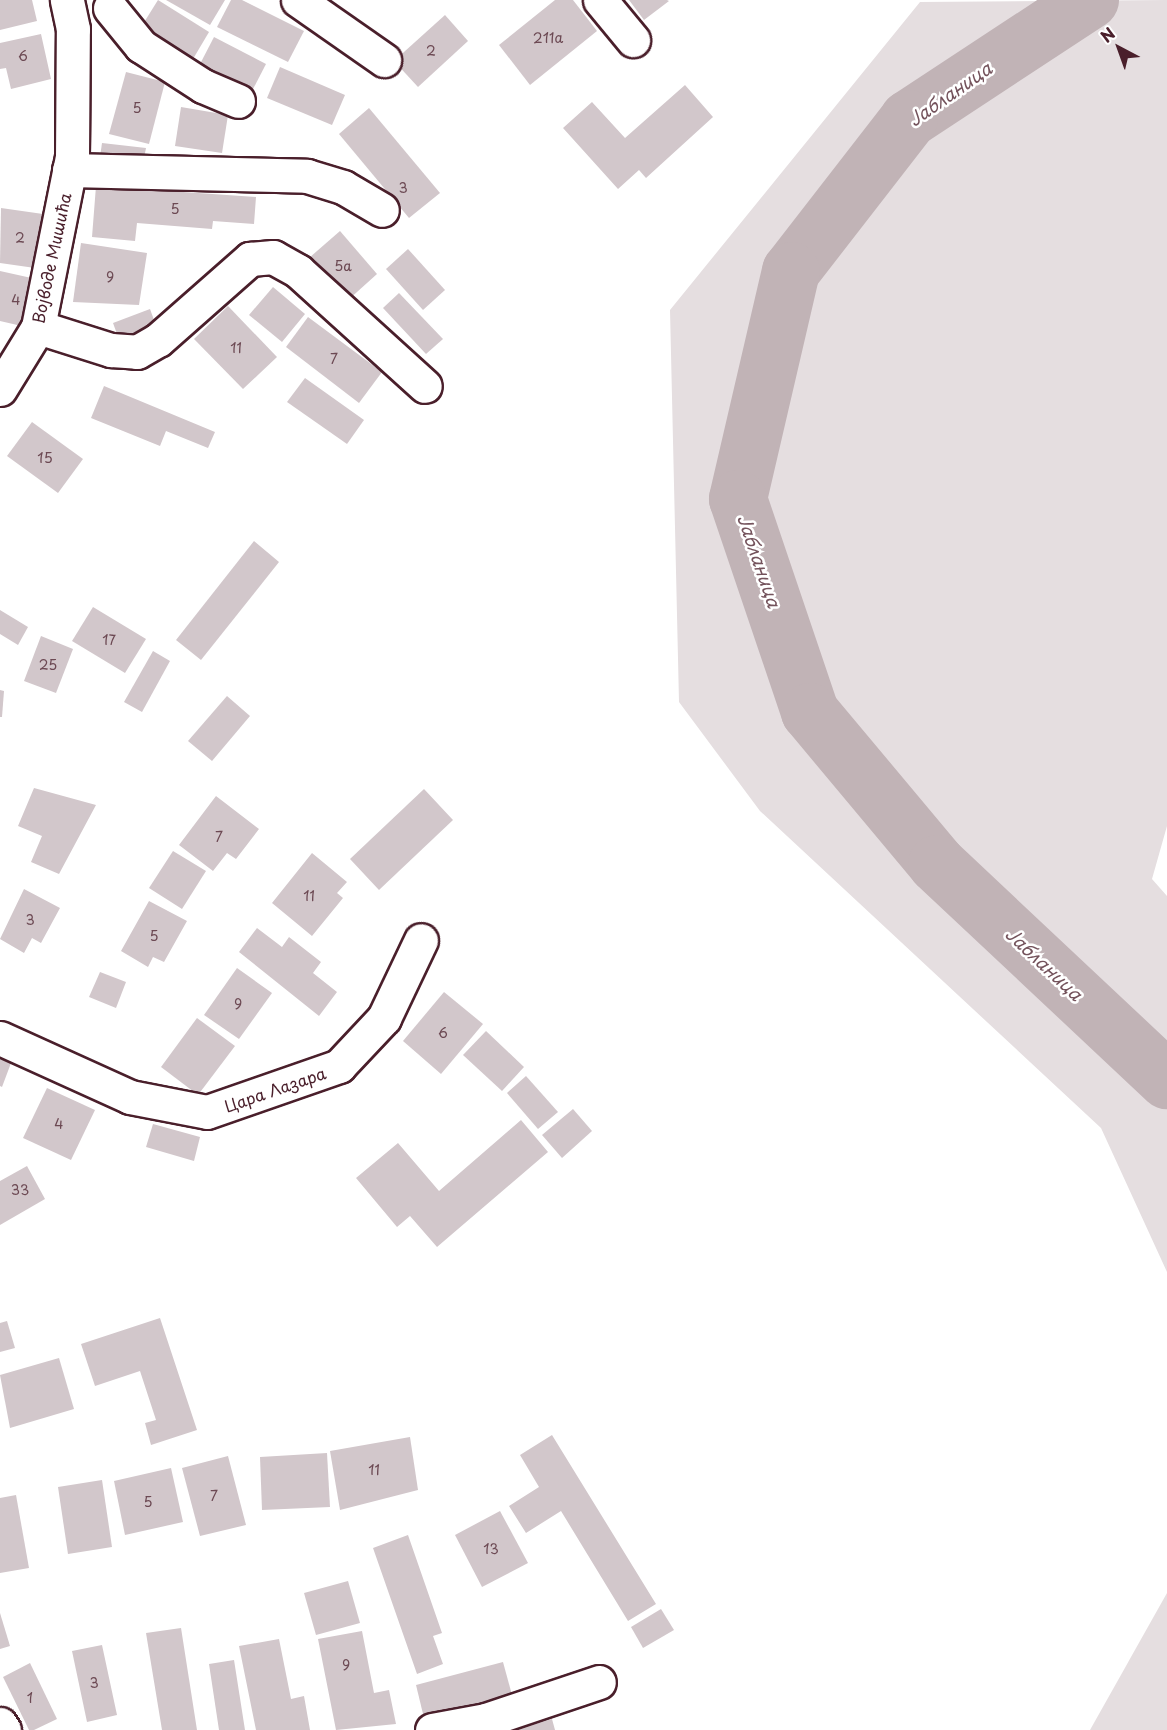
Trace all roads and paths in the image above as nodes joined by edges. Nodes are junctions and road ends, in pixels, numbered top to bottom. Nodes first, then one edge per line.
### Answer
1 (298, 0) edge
2 (600, 0) edge
3 (115, 4) edge
4 (70, 15) edge
5 (633, 40) dead end
6 (384, 60) dead end
7 (238, 101) dead end
8 (69, 170) junction
9 (382, 210) dead end
10 (38, 327) junction
11 (425, 386) dead end
12 (0, 389) edge
13 (421, 940) dead end
14 (0, 1038) edge
15 (599, 1682) dead end
16 (0, 1724) edge
17 (4, 1730) edge
18 (432, 1730) edge

1 - 6 street
2 - 5 street
3 - 4 street
3 - 7 street
4 - 8 street, Војводе Мишића
8 - 9 street
8 - 10 street, Војводе Мишића
10 - 11 street
10 - 12 street, Војводе Мишића
13 - 14 street, Цара Лазара
15 - 18 street
16 - 17 street

